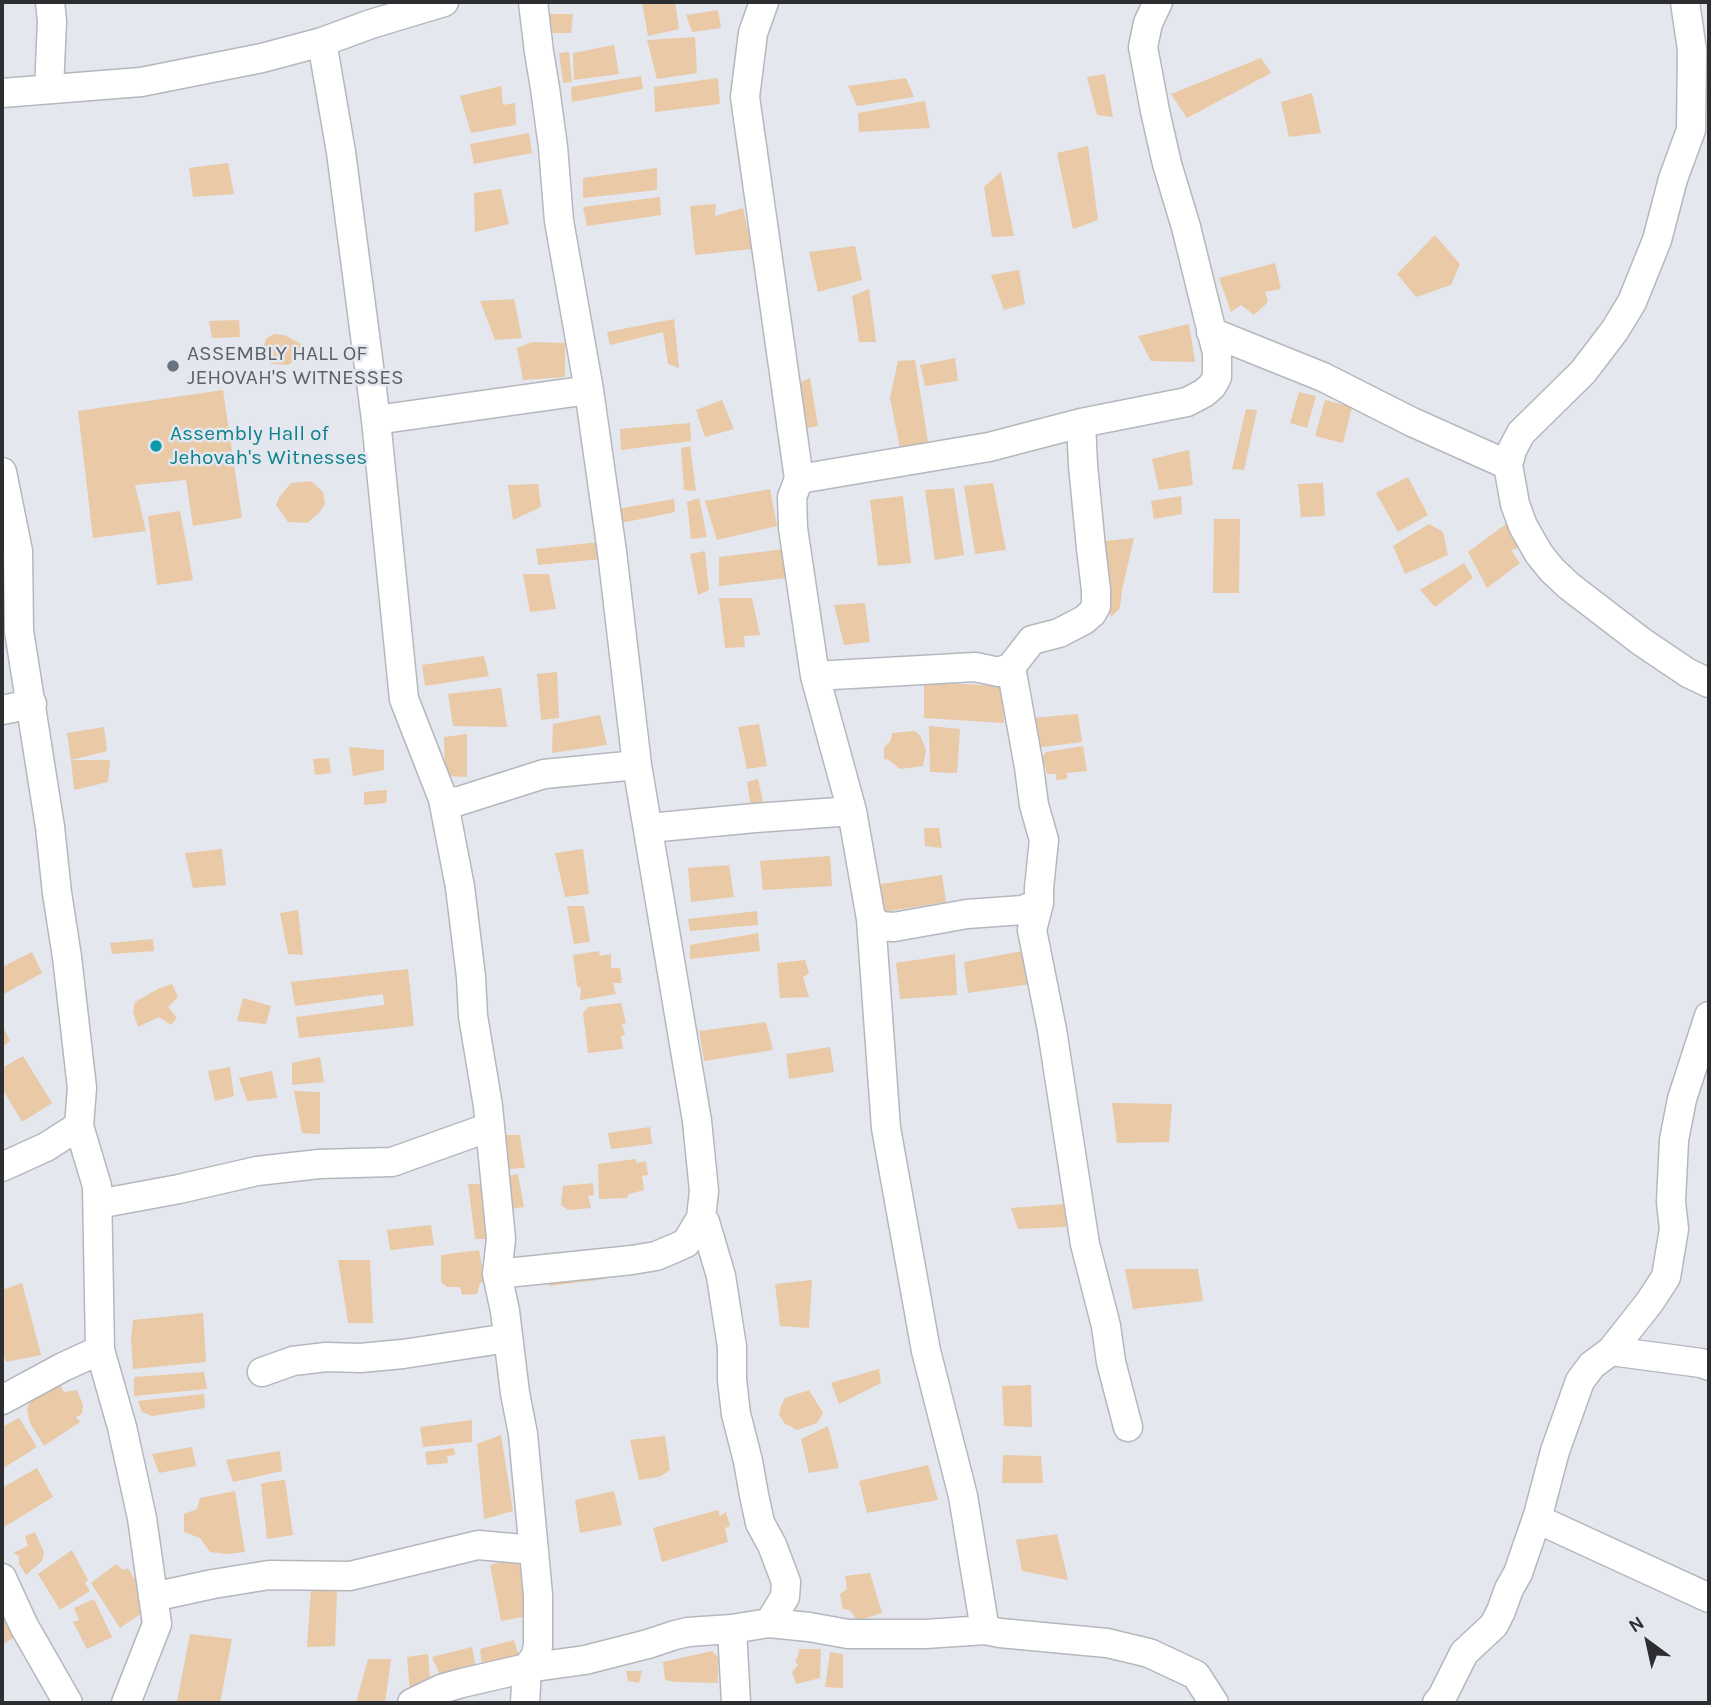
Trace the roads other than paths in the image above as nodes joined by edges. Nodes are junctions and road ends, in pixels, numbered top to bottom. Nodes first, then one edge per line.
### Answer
1 (50, 2) edge
2 (444, 2) edge
3 (533, 2) edge
4 (764, 2) edge
5 (1158, 2) edge
6 (1685, 2) edge
7 (322, 41) junction
8 (49, 89) junction
9 (2, 93) edge
10 (1211, 332) junction
11 (589, 390) junction
12 (376, 420) junction
13 (1081, 423) junction
14 (1508, 465) junction
15 (2, 472) edge
16 (799, 479) junction
17 (1011, 667) junction
18 (815, 676) junction
19 (1709, 682) edge
20 (32, 704) junction
21 (2, 710) edge
22 (638, 765) junction
23 (443, 799) junction
24 (852, 811) junction
25 (649, 828) junction
26 (1039, 903) junction
27 (871, 919) junction
28 (1709, 1016) edge
29 (79, 1126) junction
30 (490, 1127) junction
31 (2, 1167) edge
32 (98, 1204) junction
33 (701, 1218) junction
34 (497, 1274) junction
35 (508, 1338) junction
36 (100, 1350) junction
37 (1611, 1351) junction
38 (1709, 1366) edge
39 (261, 1372) dead end
40 (2, 1400) edge
41 (1128, 1427) dead end
42 (1537, 1519) junction
43 (534, 1550) junction
44 (2, 1578) edge
45 (153, 1597) junction
46 (1709, 1598) edge
47 (769, 1623) junction
48 (732, 1629) junction
49 (985, 1630) junction
50 (527, 1668) junction
51 (68, 1703) edge
52 (126, 1703) edge
53 (412, 1703) edge
54 (526, 1703) edge
55 (736, 1703) edge
56 (1214, 1703) edge
57 (1437, 1703) edge

1 - 8 street
2 - 7 street
3 - 11 street
4 - 16 street
5 - 10 street
6 - 14 street
7 - 8 street
7 - 12 street
8 - 9 street
10 - 13 street
10 - 14 street
11 - 12 street
11 - 22 street
12 - 23 street
13 - 16 street
13 - 17 street
14 - 19 street
15 - 20 street
16 - 18 street
17 - 18 street
17 - 26 street
18 - 24 street
20 - 21 street
20 - 29 street
22 - 23 street
22 - 25 street
23 - 30 street
24 - 25 street
24 - 27 street
25 - 33 street
26 - 27 street
26 - 41 street
27 - 49 street
28 - 37 street
29 - 31 street
29 - 32 street
30 - 32 street
30 - 34 street
32 - 36 street
33 - 34 street
33 - 47 street
34 - 35 street
35 - 39 street
35 - 43 street
36 - 40 street
36 - 45 street
37 - 38 street
37 - 42 street
42 - 46 street
42 - 57 street
43 - 45 street
43 - 50 street
44 - 51 street
45 - 52 street
47 - 48 street
47 - 49 street
48 - 50 street
48 - 55 street
49 - 56 street
50 - 53 street
50 - 54 street

